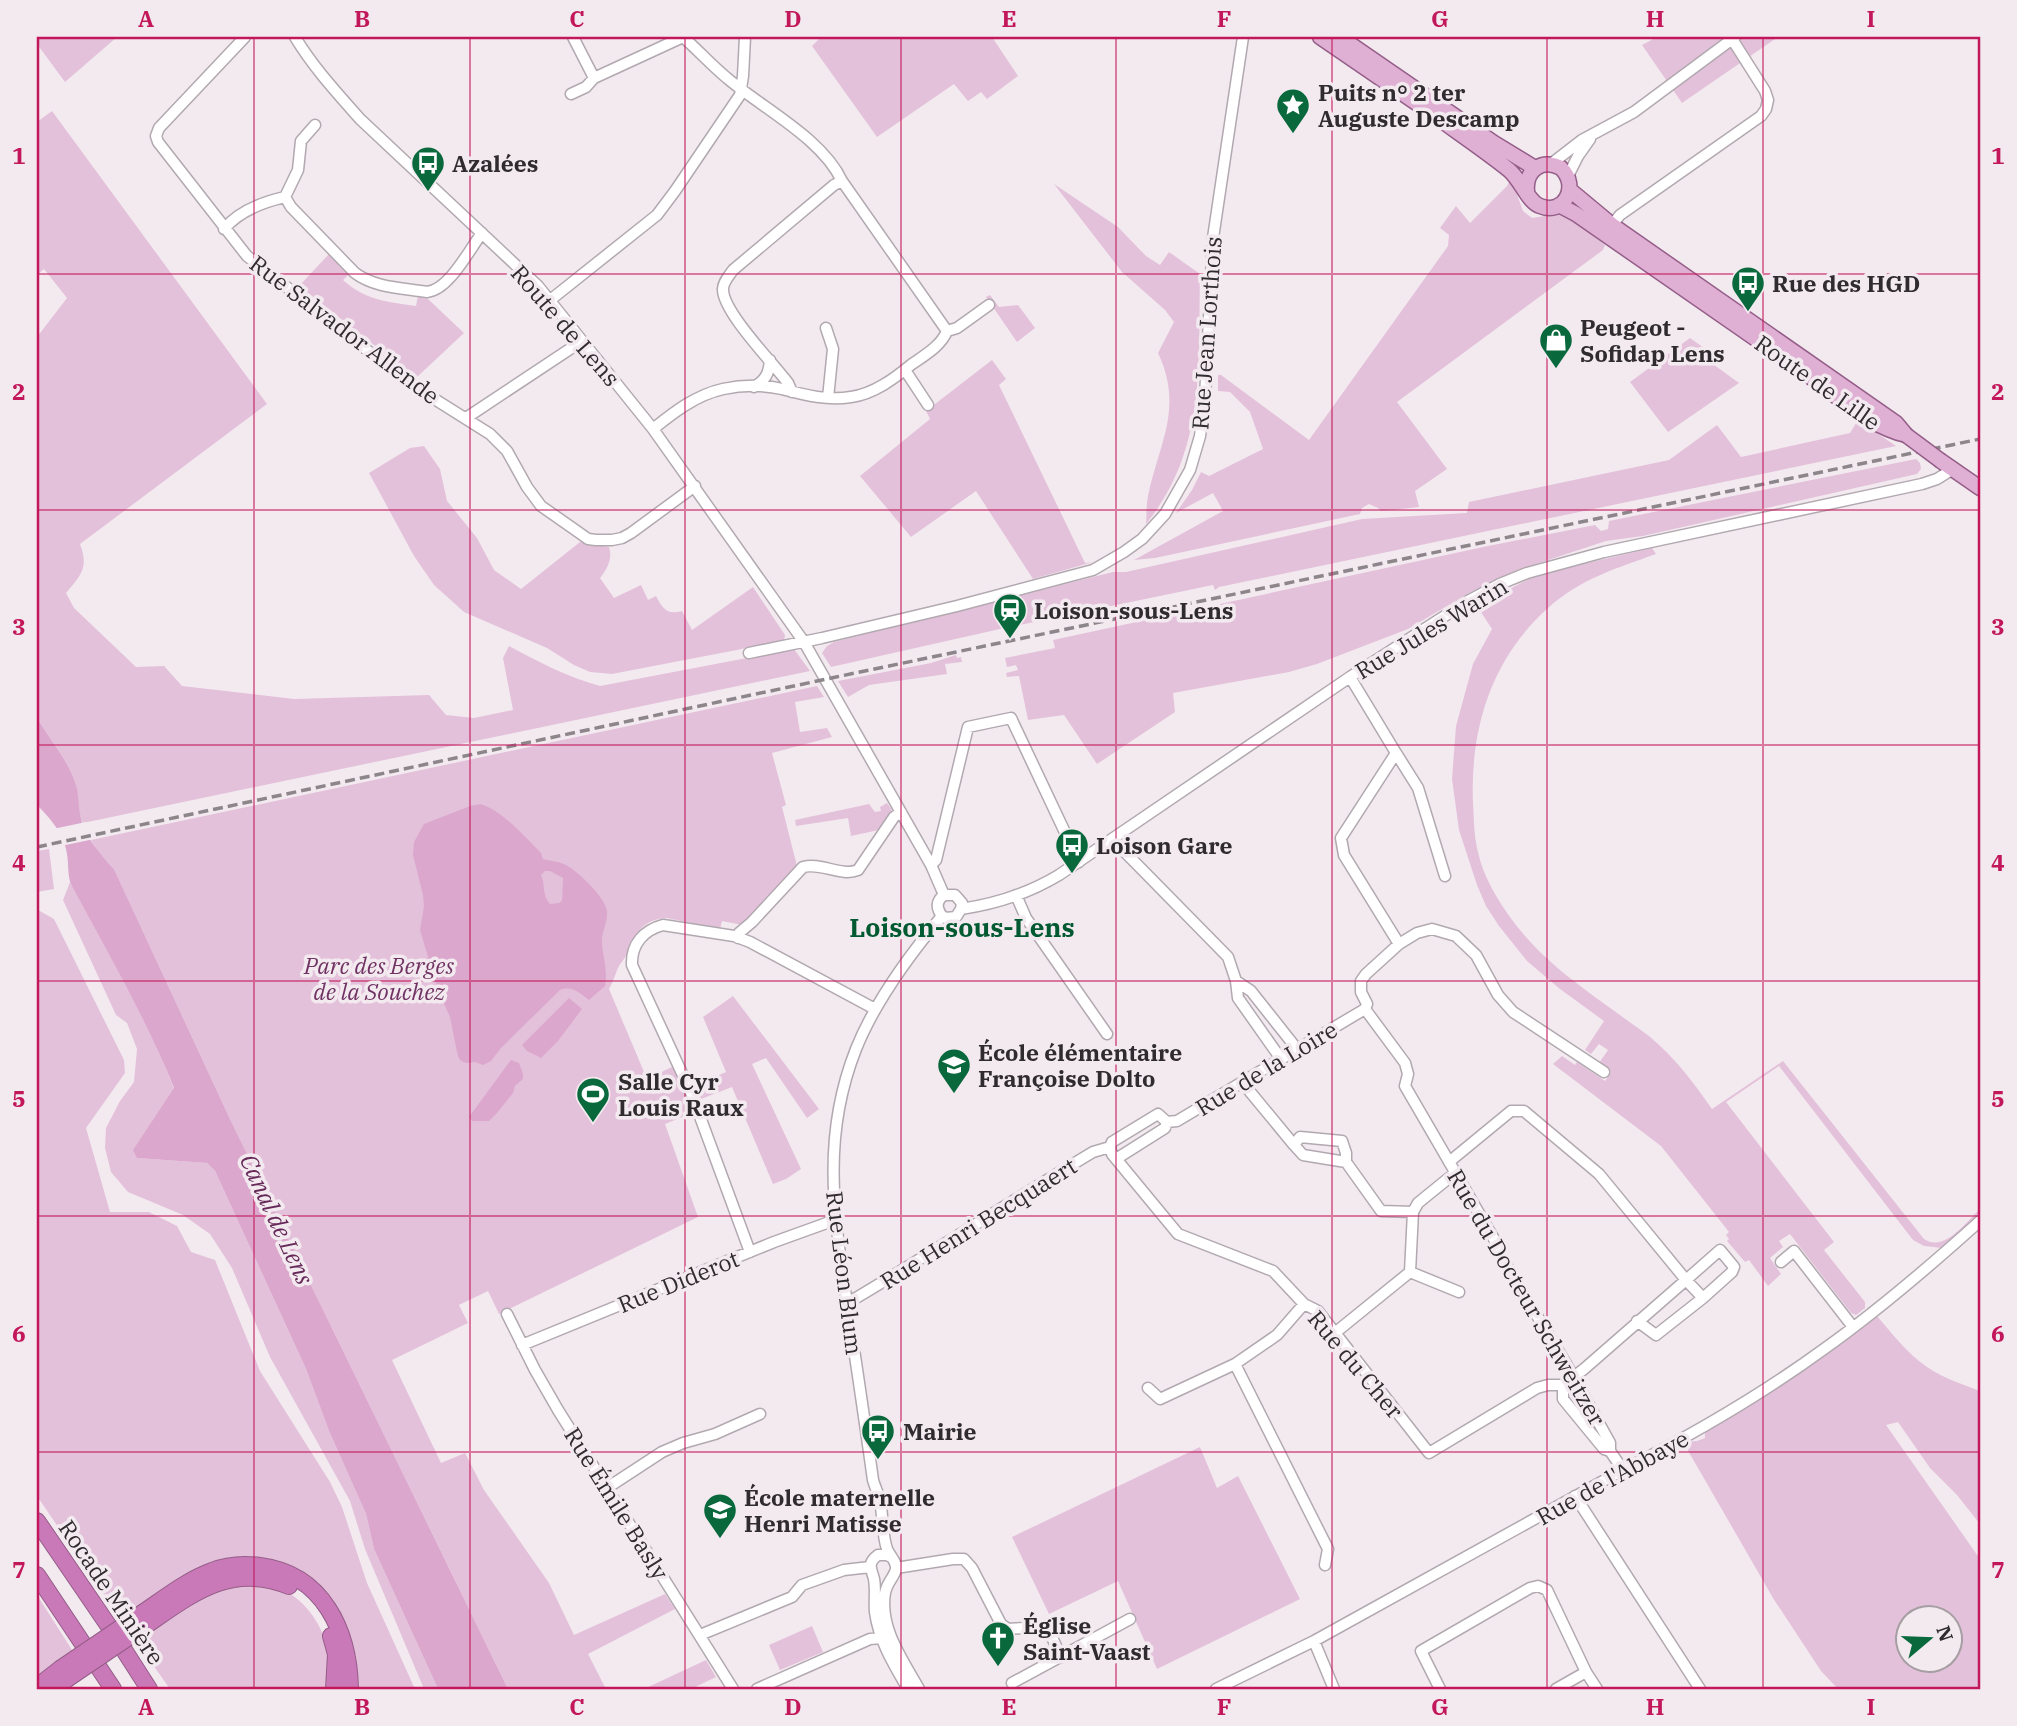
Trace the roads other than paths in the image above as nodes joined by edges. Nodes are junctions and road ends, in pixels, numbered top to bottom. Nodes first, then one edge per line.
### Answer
1 (245, 37) edge
2 (295, 37) edge
3 (573, 37) edge
4 (683, 37) edge
5 (745, 37) edge
6 (1243, 37) edge
7 (1320, 37) edge
8 (1340, 37) edge
9 (1733, 38) edge
10 (594, 78) junction
11 (741, 88) junction
12 (571, 94) dead end
13 (315, 125) dead end
14 (1596, 132) junction
15 (1551, 164) junction
16 (1535, 168) junction
17 (842, 181) junction
18 (1569, 183) junction
19 (1527, 191) junction
20 (285, 197) junction
21 (1559, 205) junction
22 (1612, 225) junction
23 (224, 229) junction
24 (482, 233) junction
25 (549, 300) junction
26 (989, 305) dead end
27 (826, 328) dead end
28 (947, 331) junction
29 (582, 341) junction
30 (770, 360) junction
31 (905, 370) junction
32 (754, 387) junction
33 (792, 392) junction
34 (828, 398) junction
35 (928, 405) dead end
36 (466, 418) junction
37 (653, 429) junction
38 (1906, 435) junction
39 (1947, 465) junction
40 (695, 486) junction
41 (1980, 488) edge
42 (804, 642) junction
43 (750, 653) dead end
44 (1350, 677) junction
45 (1396, 753) junction
46 (901, 812) junction
47 (1112, 839) junction
48 (1079, 862) junction
49 (931, 865) junction
50 (1445, 876) dead end
51 (944, 895) junction
52 (1016, 895) junction
53 (961, 909) junction
54 (942, 916) junction
55 (738, 938) junction
56 (1399, 944) junction
57 (1236, 981) junction
58 (875, 1009) junction
59 (1365, 1009) junction
60 (1107, 1034) dead end
61 (1297, 1049) junction
62 (1281, 1059) junction
63 (1604, 1072) dead end
64 (1242, 1082) junction
65 (1167, 1122) junction
66 (1294, 1145) junction
67 (1110, 1147) junction
68 (1116, 1159) junction
69 (1346, 1162) junction
70 (1449, 1162) junction
71 (1455, 1173) junction
72 (1413, 1212) junction
73 (835, 1220) junction
74 (1980, 1221) edge
75 (750, 1252) junction
76 (1781, 1262) dead end
77 (1410, 1272) junction
78 (1686, 1280) junction
79 (1459, 1292) dead end
80 (1703, 1298) junction
81 (847, 1301) junction
82 (1304, 1304) junction
83 (507, 1314) dead end
84 (1637, 1321) junction
85 (1853, 1327) junction
86 (1336, 1332) junction
87 (522, 1345) junction
88 (1235, 1364) junction
89 (1573, 1376) junction
90 (1563, 1385) junction
91 (1148, 1388) dead end
92 (760, 1414) dead end
93 (1610, 1451) junction
94 (1623, 1470) junction
95 (607, 1488) junction
96 (875, 1489) junction
97 (1575, 1496) junction
98 (37, 1521) edge
99 (878, 1555) junction
100 (891, 1557) junction
101 (1325, 1565) dead end
102 (896, 1568) junction
103 (872, 1572) junction
104 (37, 1575) edge
105 (888, 1579) junction
106 (1130, 1619) dead end
107 (141, 1621) junction
108 (108, 1625) junction
109 (700, 1635) junction
110 (881, 1638) junction
111 (1314, 1641) junction
112 (1061, 1657) junction
113 (1586, 1672) junction
114 (63, 1674) junction
115 (1012, 1683) dead end
116 (1230, 1686) edge
117 (37, 1687) edge
118 (51, 1689) edge
119 (113, 1689) edge
120 (149, 1689) edge
121 (160, 1689) edge
122 (334, 1689) edge
123 (349, 1689) edge
124 (733, 1689) edge
125 (757, 1689) edge
126 (908, 1689) edge
127 (919, 1689) edge
128 (1216, 1689) edge
129 (1334, 1689) edge
130 (1440, 1689) edge
131 (1556, 1689) edge
132 (1597, 1689) edge
133 (1700, 1689) edge

1 - 23 street, Rue Salvador Allende
2 - 24 street, Route de Lens
3 - 10 street
4 - 10 street
4 - 11 street
5 - 11 street
6 - 42 street, Rue Jean Lorthois
7 - 19 main road
8 - 16 main road
9 - 14 street
9 - 22 street
10 - 12 street
11 - 17 street
11 - 25 street
13 - 20 street
14 - 15 street
14 - 18 street
15 - 16 main road
15 - 18 main road
16 - 19 main road
17 - 28 street
17 - 30 street
18 - 21 main road
18 - 22 main road, Route de Lille
19 - 21 main road
20 - 23 street
20 - 24 street
21 - 38 main road, Route de Lille
22 - 38 main road, Route de Lille
23 - 36 street, Rue Salvador Allende
24 - 25 street, Route de Lens
25 - 29 street, Route de Lens
26 - 28 street
27 - 34 street
28 - 31 street
29 - 36 street
29 - 37 street, Route de Lens
30 - 32 street
30 - 33 street
31 - 34 street
31 - 35 street
32 - 33 street
32 - 37 street
33 - 34 street
36 - 40 street, Rue Salvador Allende
37 - 40 street, Route de Lens
38 - 39 main road, Route de Lille, bridge
39 - 41 main road, Route de Lille
39 - 44 street, Rue Jules Warin
40 - 42 street, Route de Lens
42 - 43 street, Rue Jean Lorthois
42 - 46 street
44 - 45 street
44 - 47 street, Rue Jules Warin
45 - 50 street
45 - 56 street
46 - 49 street
46 - 55 street
47 - 48 street, Rue Jules Warin
47 - 57 street
48 - 49 street
48 - 52 street, Rue Jules Warin
49 - 51 street
51 - 53 street
51 - 54 street
52 - 53 street, Rue Jules Warin
52 - 60 street
53 - 54 street
54 - 58 street, Rue Léon Blum
55 - 58 street
55 - 75 street
56 - 59 street
56 - 63 street
57 - 61 street
57 - 62 street
58 - 73 street, Rue Léon Blum
59 - 61 street, Rue de la Loire
59 - 70 street, Rue du Docteur Schweitzer
61 - 62 street, Rue de la Loire
62 - 64 street, Rue de la Loire
64 - 65 street, Rue de la Loire
64 - 66 street
65 - 67 street, Rue de la Loire
65 - 68 street, Rue de la Loire
66 - 69 street
66 - 69 street
67 - 68 street
67 - 81 street, Rue Henri Becquaert
68 - 82 street, Rue du Cher
69 - 72 street
70 - 71 street, Rue du Docteur Schweitzer
70 - 78 street
71 - 72 street
71 - 89 street, Rue du Docteur Schweitzer
72 - 77 street
73 - 75 street, Rue Diderot
73 - 81 street, Rue Léon Blum
74 - 85 street, Rue de l'Abbaye
75 - 87 street, Rue Diderot
76 - 85 street
77 - 79 street
77 - 86 street
78 - 80 street
78 - 80 street
78 - 84 street
80 - 84 street
81 - 96 street, Rue Léon Blum
82 - 86 street, Rue du Cher
82 - 88 street
83 - 87 street, Rue Émile Basly
84 - 89 street
85 - 94 street, Rue de l'Abbaye
86 - 90 street, Rue du Cher
87 - 95 street, Rue Émile Basly
88 - 91 street
88 - 101 street
89 - 90 street
89 - 93 street, Rue du Docteur Schweitzer
90 - 93 street
92 - 95 street
93 - 94 street, Rue du Docteur Schweitzer
94 - 97 street, Rue de l'Abbaye
95 - 109 street, Rue Émile Basly
96 - 99 street, Rue Léon Blum
96 - 100 street, Rue Léon Blum
97 - 111 street, Rue de l'Abbaye
97 - 133 street
98 - 108 highway, Rocade Minière
99 - 100 street
99 - 103 street
100 - 102 street
102 - 105 street
102 - 112 street
103 - 105 street
103 - 109 street
103 - 110 street
104 - 119 highway
105 - 127 street
106 - 112 street
107 - 114 highway, bridge
107 - 122 highway
107 - 123 highway
108 - 120 highway, Rocade Minière
108 - 121 highway
109 - 124 street, Rue Émile Basly
110 - 125 street
110 - 126 street
111 - 116 street, Rue de l'Abbaye
111 - 129 street
112 - 115 street
113 - 130 street
113 - 131 street
113 - 132 street
114 - 117 highway
114 - 118 highway
116 - 128 street, Rue de l'Abbaye

